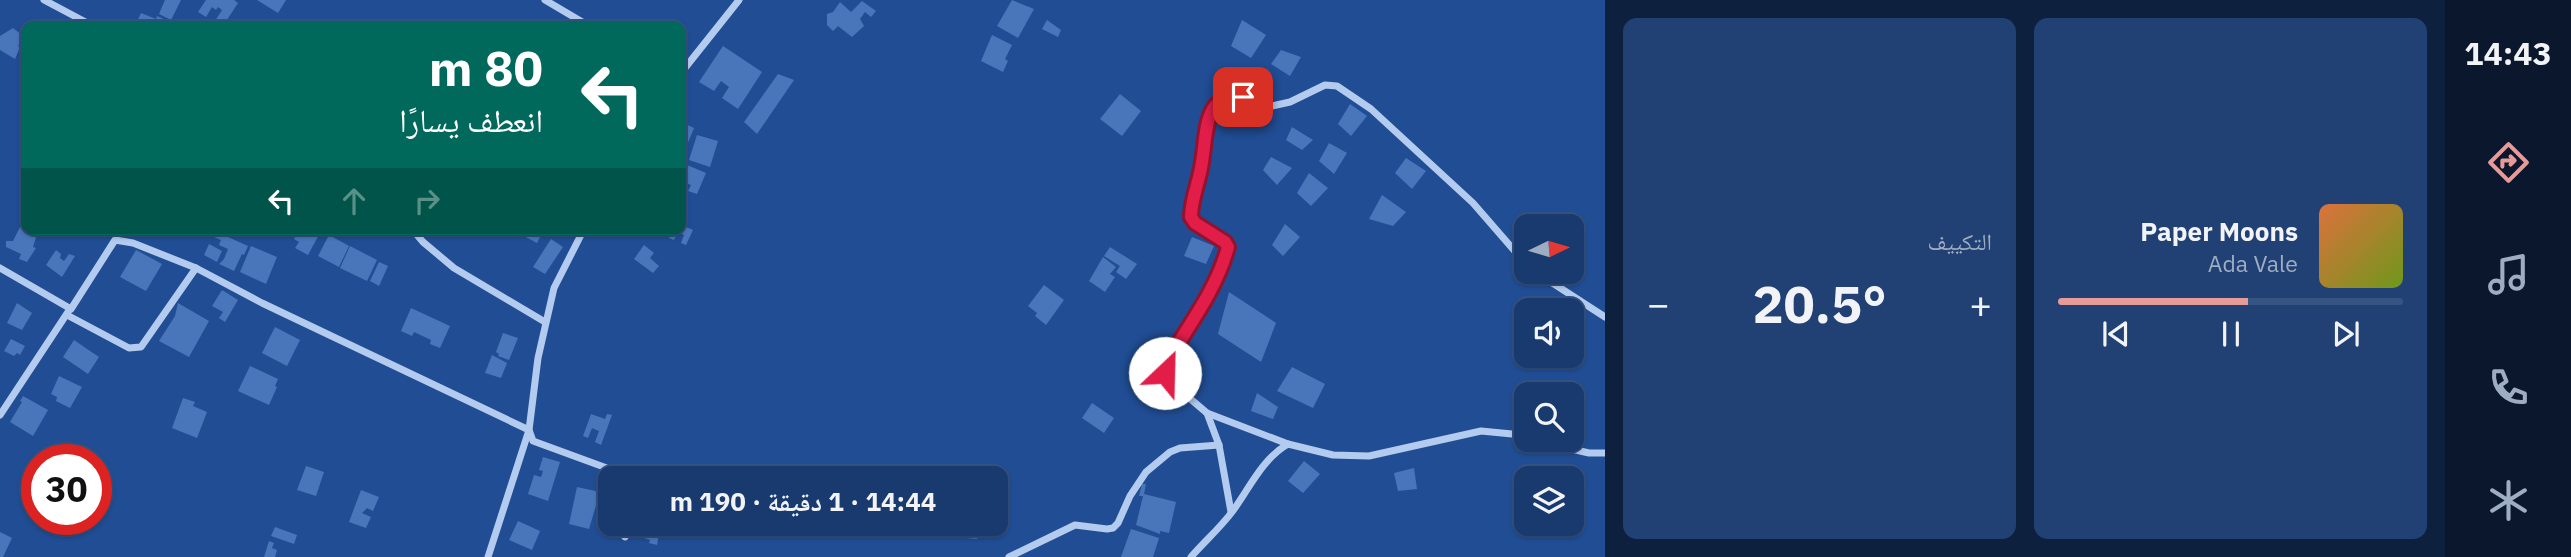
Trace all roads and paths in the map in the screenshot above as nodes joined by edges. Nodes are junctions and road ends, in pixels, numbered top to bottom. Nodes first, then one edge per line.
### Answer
1 (44, 0) edge
2 (545, 0) edge
3 (739, 0) edge
4 (84, 21) edge
5 (581, 21) edge
6 (686, 67) edge
7 (417, 235) edge
8 (581, 235) edge
9 (1514, 250) edge
10 (0, 268) edge
11 (196, 268) junction
12 (1554, 284) edge
13 (69, 312) junction
14 (1605, 317) edge
15 (545, 322) junction
16 (1207, 413) junction
17 (0, 415) edge
18 (529, 430) junction
19 (1514, 435) edge
20 (1288, 444) junction
21 (1219, 445) junction
22 (1584, 452) edge
23 (1605, 453) edge
24 (601, 466) edge
25 (1231, 512) junction
26 (488, 557) edge
27 (1009, 557) edge
28 (1191, 557) edge

1 - 4 street
2 - 5 street
3 - 6 street
7 - 15 street
8 - 15 street
9 - 16 street
10 - 13 street
11 - 13 street
11 - 13 street
11 - 18 street
12 - 14 street
13 - 17 street
15 - 18 street
16 - 20 street
16 - 21 street
18 - 24 street
18 - 26 street
19 - 20 street
20 - 25 street
21 - 25 street
21 - 27 street
22 - 23 street
25 - 28 street

